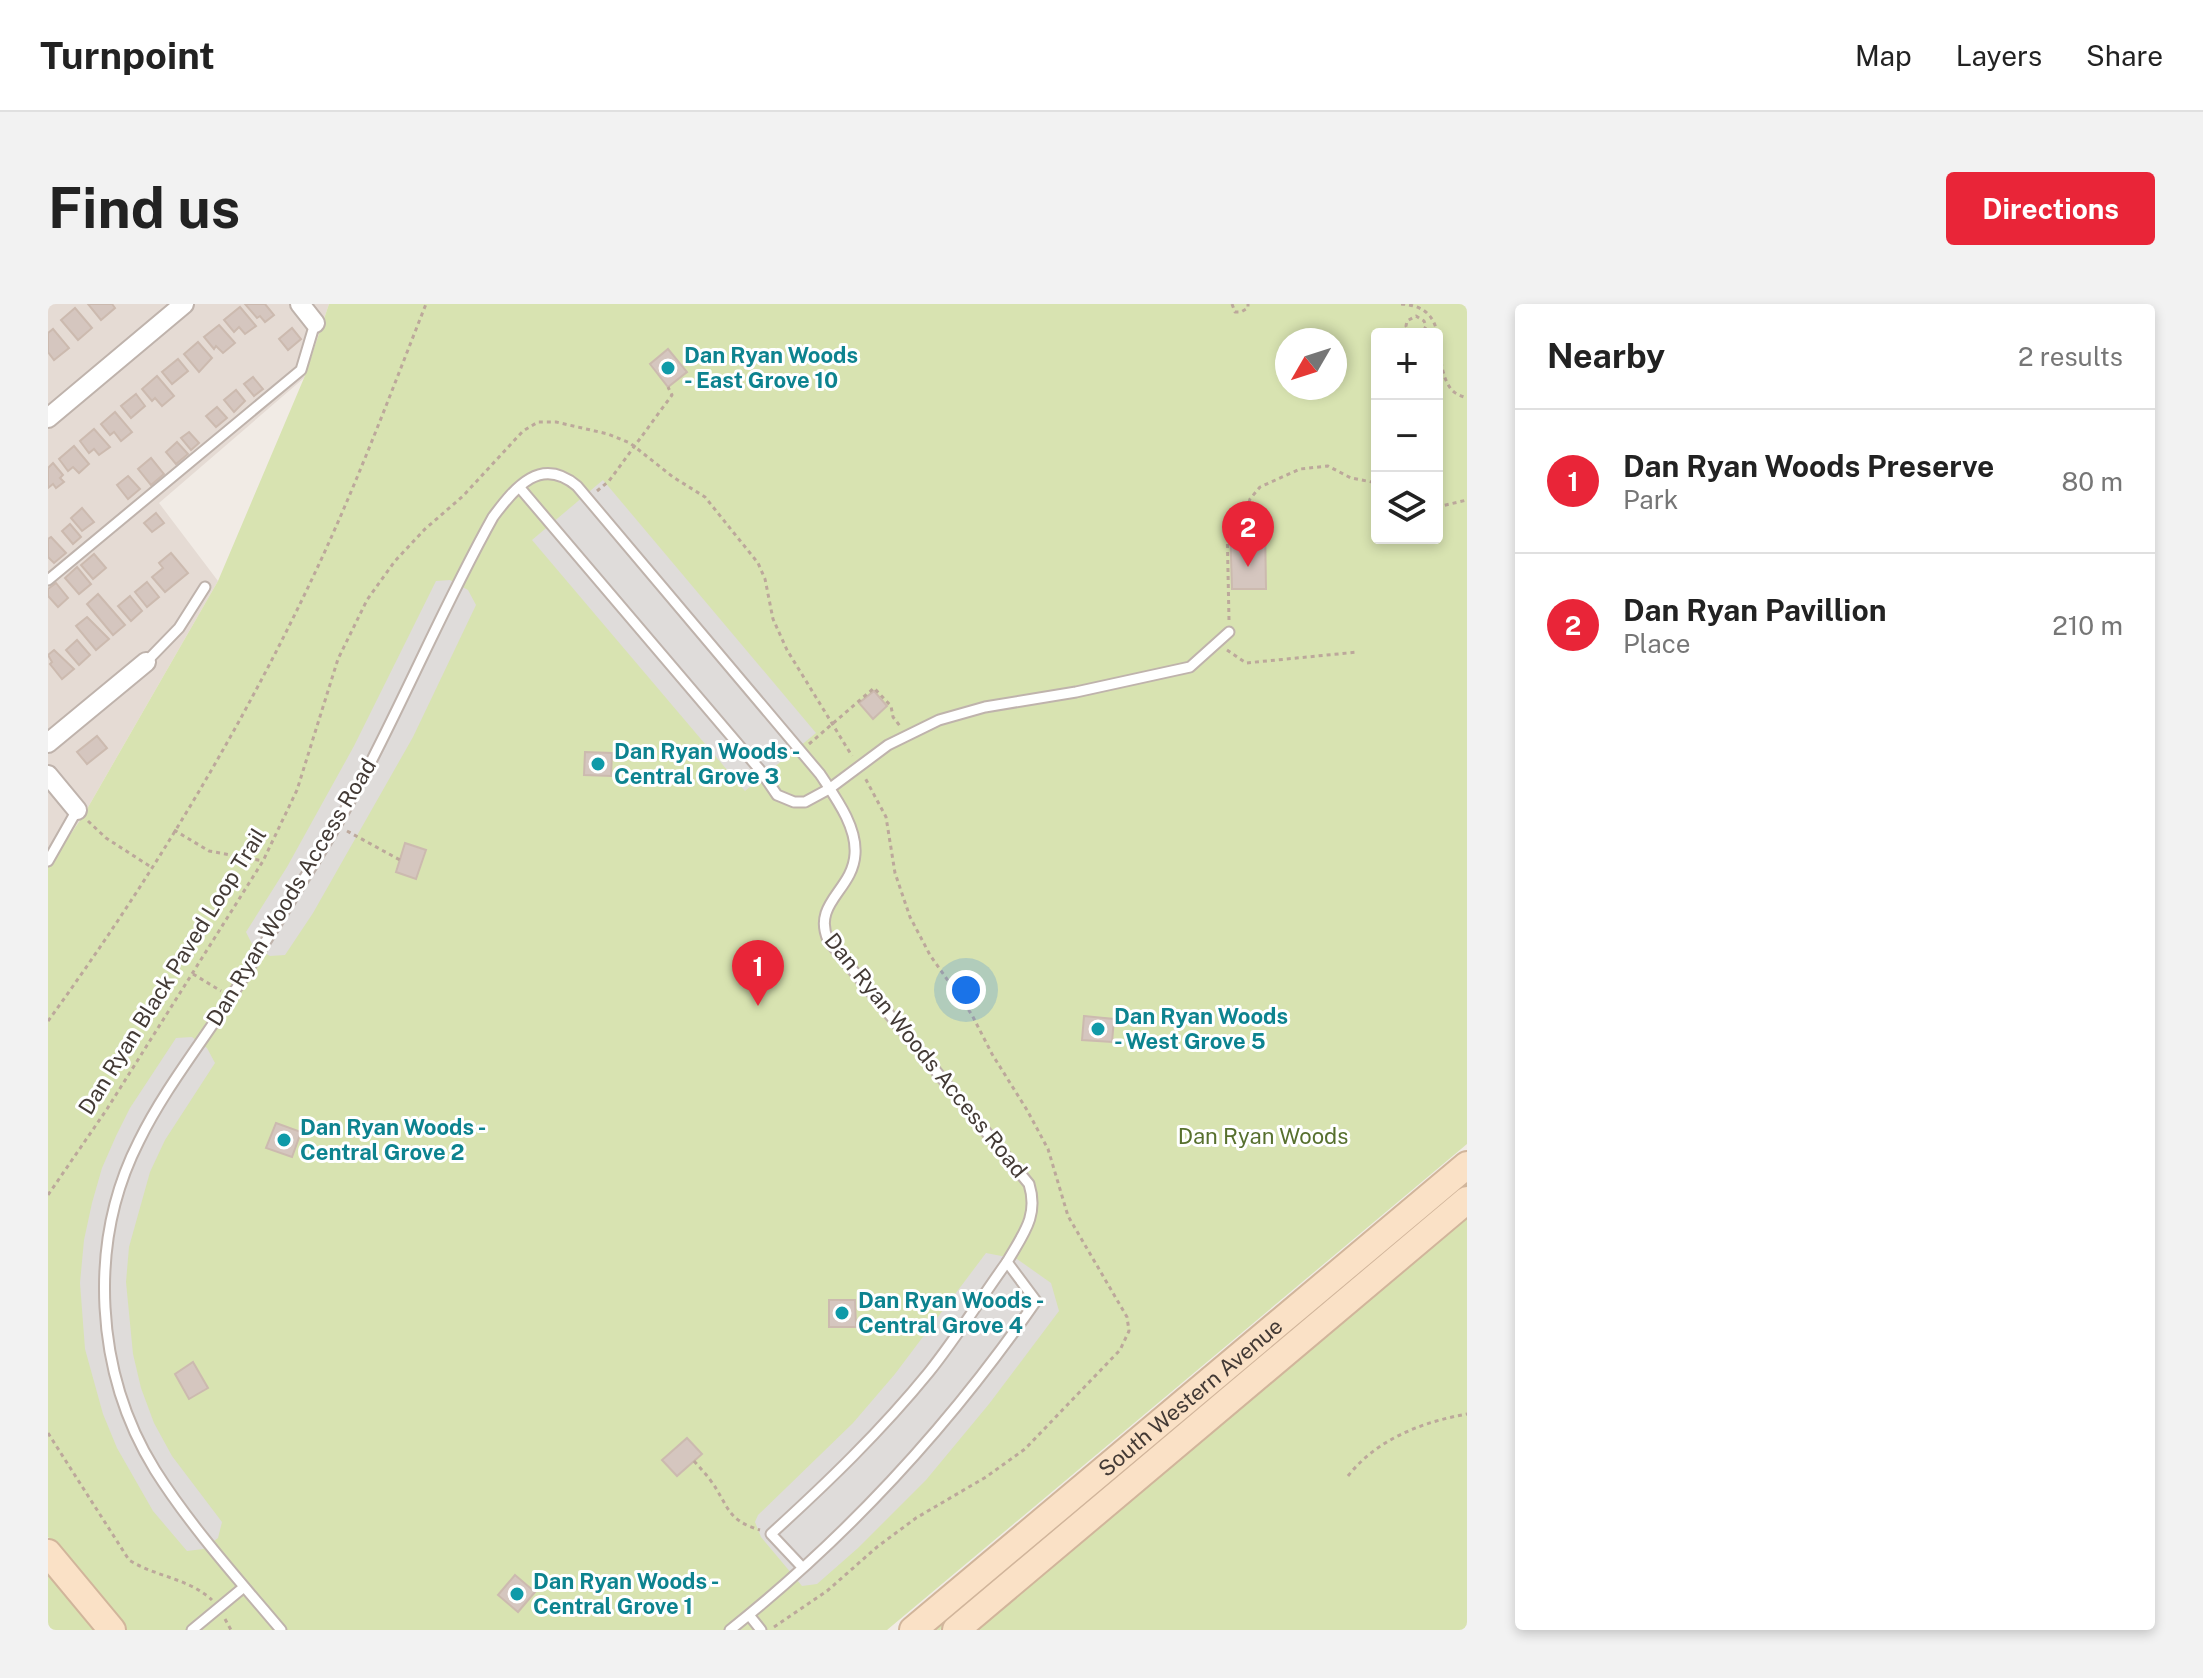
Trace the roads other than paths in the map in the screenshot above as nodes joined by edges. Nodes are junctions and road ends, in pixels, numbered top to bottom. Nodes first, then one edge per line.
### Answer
1 (184, 304) edge
2 (300, 304) edge
3 (315, 323) joint
4 (48, 418) edge
5 (520, 488) junction
6 (48, 580) edge
7 (205, 587) dead end
8 (1229, 632) road end
9 (146, 662) joint
10 (48, 743) edge
11 (48, 775) edge
12 (829, 789) junction
13 (77, 810) joint
14 (48, 861) edge
15 (1467, 1165) edge
16 (1467, 1200) edge
17 (1007, 1262) junction
18 (48, 1553) edge
19 (802, 1567) junction
20 (244, 1587) junction
21 (749, 1615) junction
22 (112, 1630) edge
23 (192, 1630) edge
24 (281, 1630) edge
25 (730, 1630) edge
26 (761, 1630) edge
27 (913, 1630) edge
28 (956, 1630) edge

1 - 4 street
2 - 3 street
3 - 6 lane
5 - 12 lane
5 - 12 lane, Dan Ryan Woods Access Road
5 - 20 lane, Dan Ryan Woods Access Road
7 - 9 lane
8 - 12 lane
9 - 10 street
11 - 13 street
12 - 17 lane, Dan Ryan Woods Access Road
13 - 14 lane
15 - 27 main road, South Western Avenue
16 - 28 main road, South Western Avenue
17 - 19 lane
17 - 19 lane
18 - 22 main road
19 - 21 lane
20 - 23 lane
20 - 24 lane, Dan Ryan Woods Access Road
21 - 25 lane
21 - 26 lane

